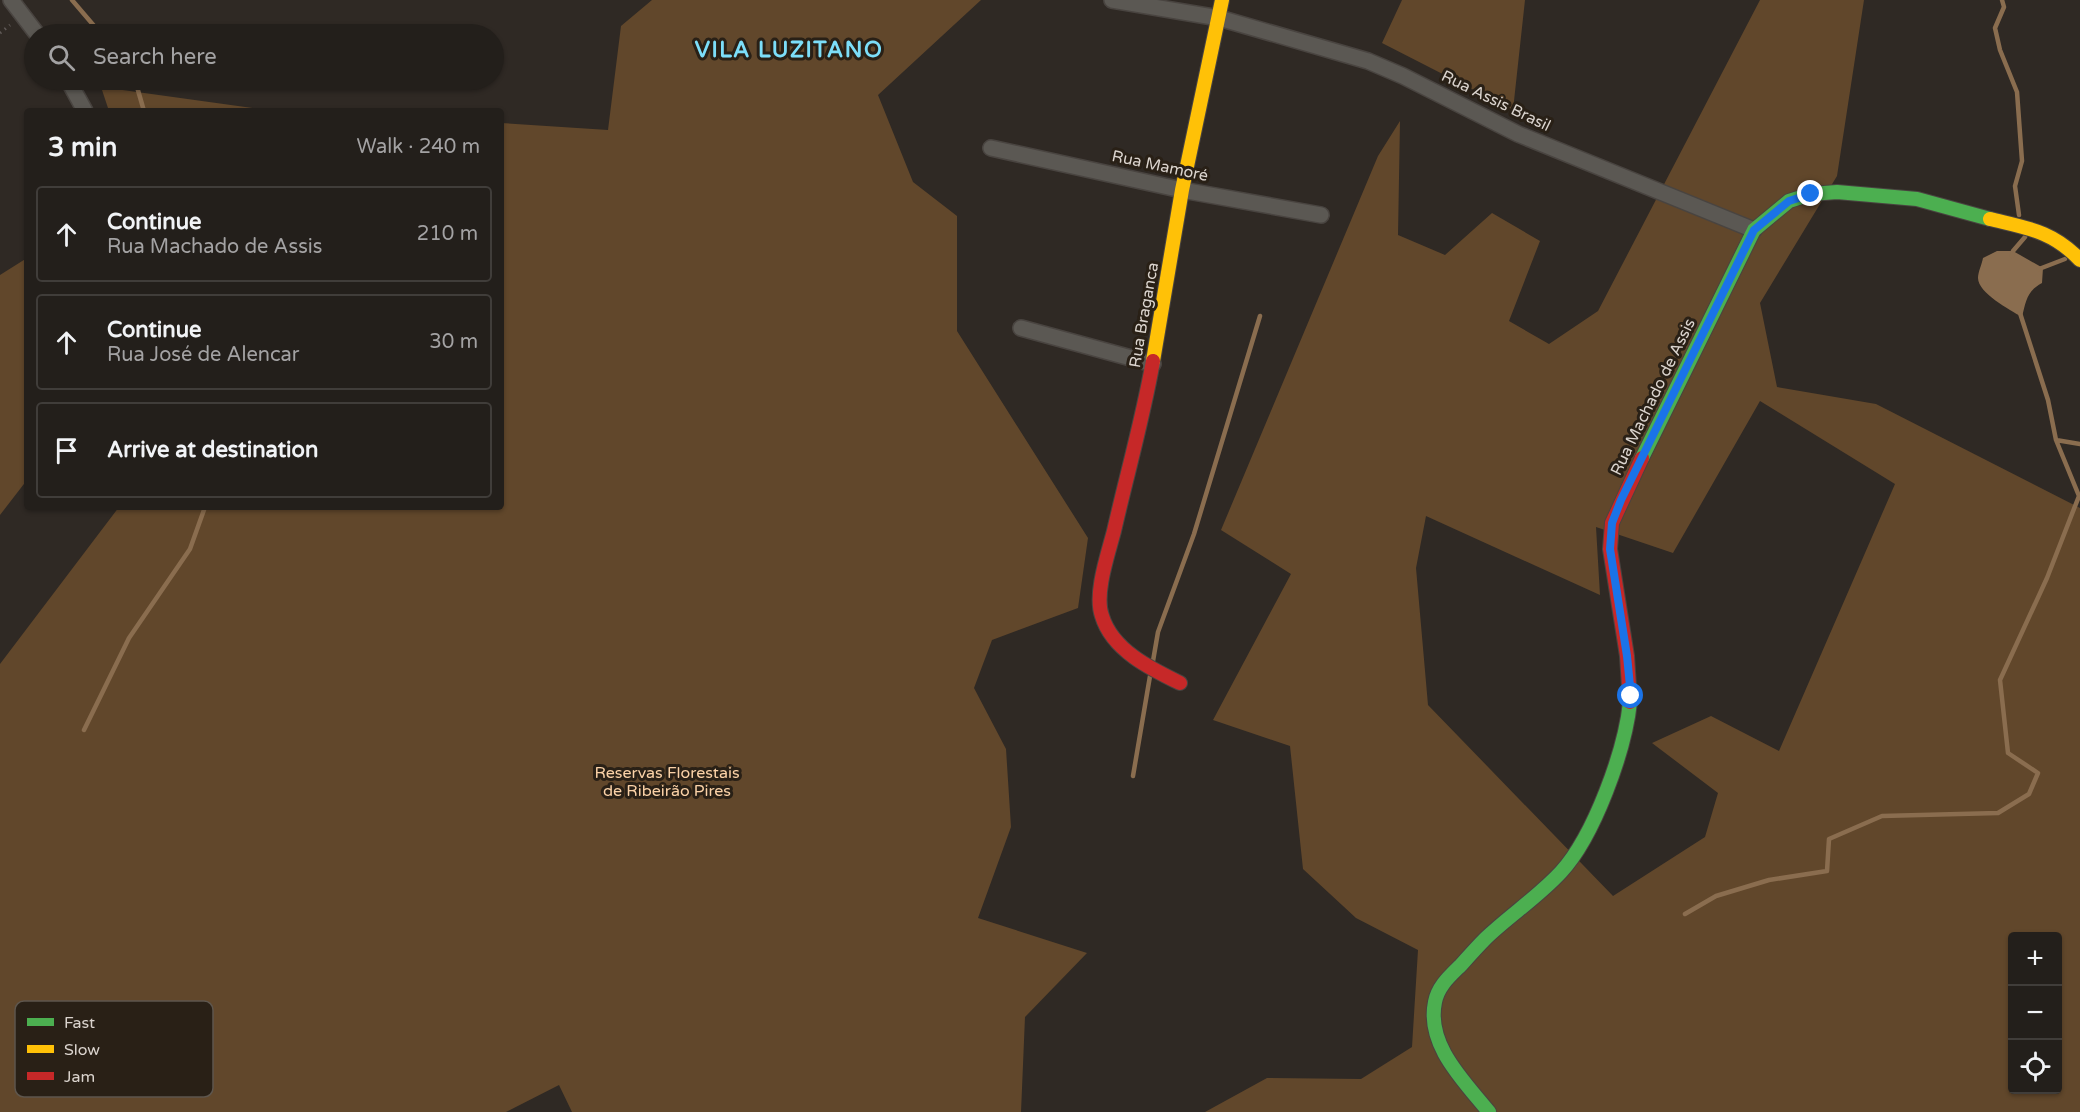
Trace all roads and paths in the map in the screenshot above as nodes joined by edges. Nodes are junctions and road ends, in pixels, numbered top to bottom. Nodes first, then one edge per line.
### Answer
1 (11, 0) edge
2 (1112, 0) edge
3 (1222, 0) edge
4 (1219, 18) junction
5 (29, 24) edge
6 (74, 90) edge
7 (83, 108) edge
8 (992, 148) dead end
9 (1182, 190) junction
10 (1321, 215) dead end
11 (1754, 230) junction
12 (2080, 260) edge
13 (1021, 328) dead end
14 (1153, 364) junction
15 (1180, 683) dead end
16 (1489, 1112) edge

1 - 5 street
2 - 4 street, Rua Assis Brasil
3 - 4 street, Rua Braganca
4 - 9 street, Rua Braganca
4 - 11 street, Rua Assis Brasil
6 - 7 street
8 - 9 street, Rua Mamoré
9 - 10 street, Rua Mamoré
9 - 14 street, Rua Braganca
11 - 12 street
11 - 16 street, Rua Machado de Assis
13 - 14 street
14 - 15 street, Rua Braganca

